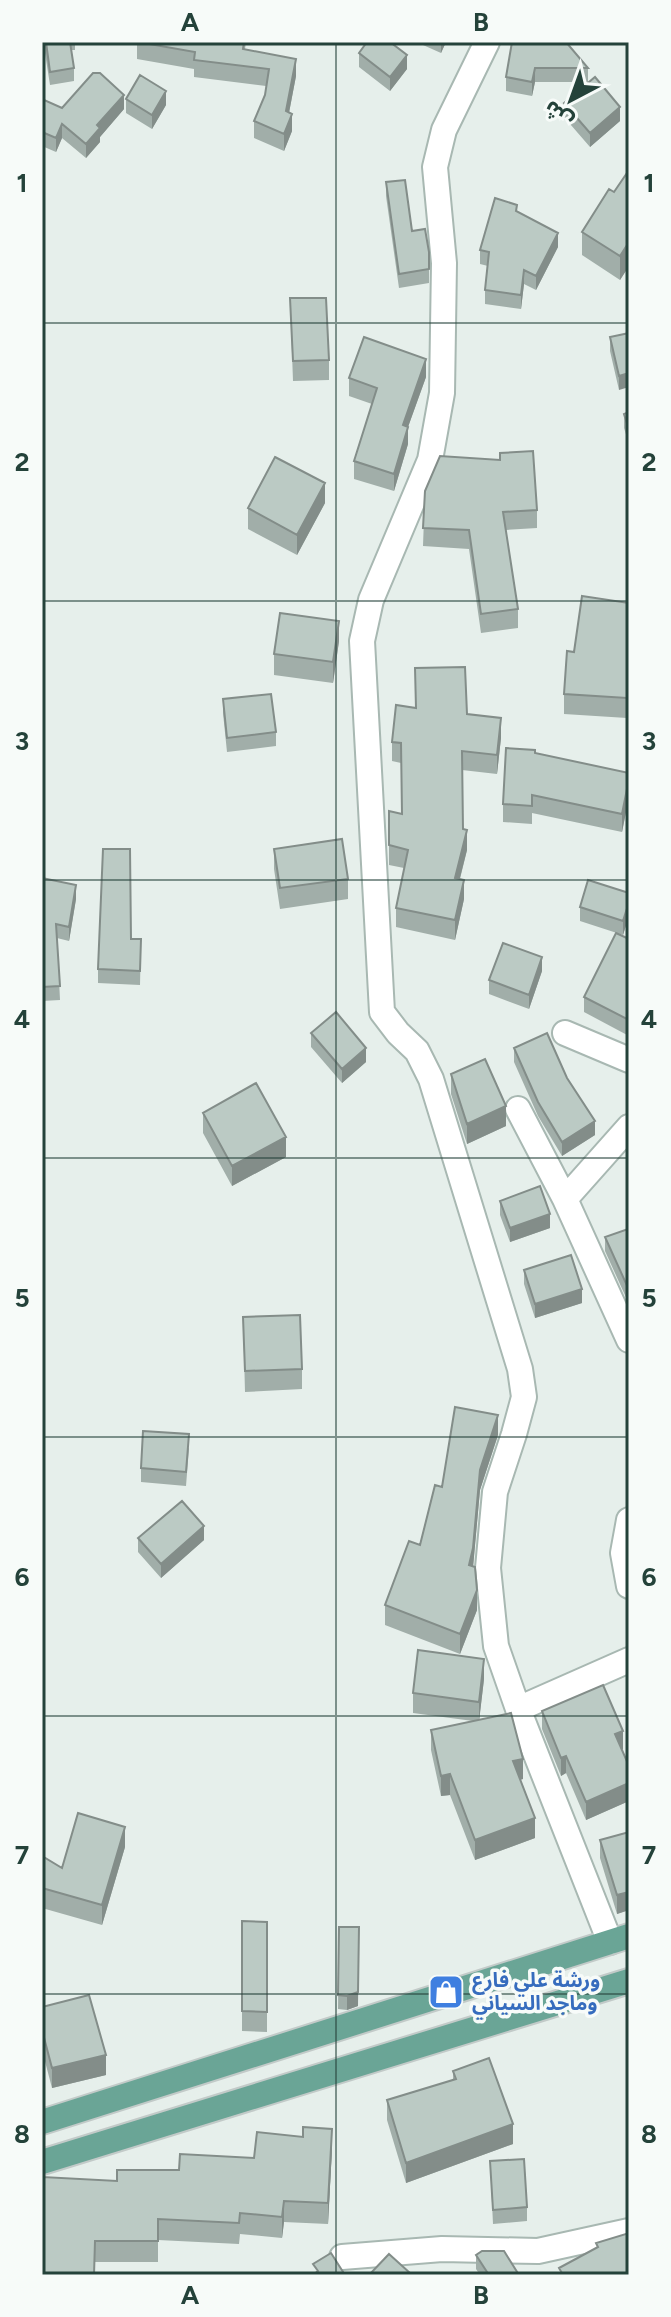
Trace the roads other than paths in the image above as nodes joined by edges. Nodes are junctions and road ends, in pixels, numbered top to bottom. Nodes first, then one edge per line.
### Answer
1 (487, 42) edge
2 (565, 1033) dead end
3 (629, 1060) edge
4 (518, 1109) dead end
5 (629, 1127) edge
6 (565, 1199) junction
7 (629, 1340) edge
8 (629, 1520) edge
9 (629, 1586) edge
10 (629, 1660) edge
11 (518, 1709) junction
12 (620, 1939) edge
13 (629, 1981) edge
14 (350, 2025) junction
15 (364, 2063) junction
16 (42, 2122) edge
17 (42, 2162) edge
18 (629, 2231) edge
19 (342, 2257) dead end

1 - 11 street
2 - 3 street
4 - 6 street
5 - 6 street
6 - 7 street
8 - 9 street
10 - 11 street
11 - 12 street
12 - 14 main road
13 - 15 main road
14 - 15 main road
14 - 16 main road
15 - 17 main road
18 - 19 street

